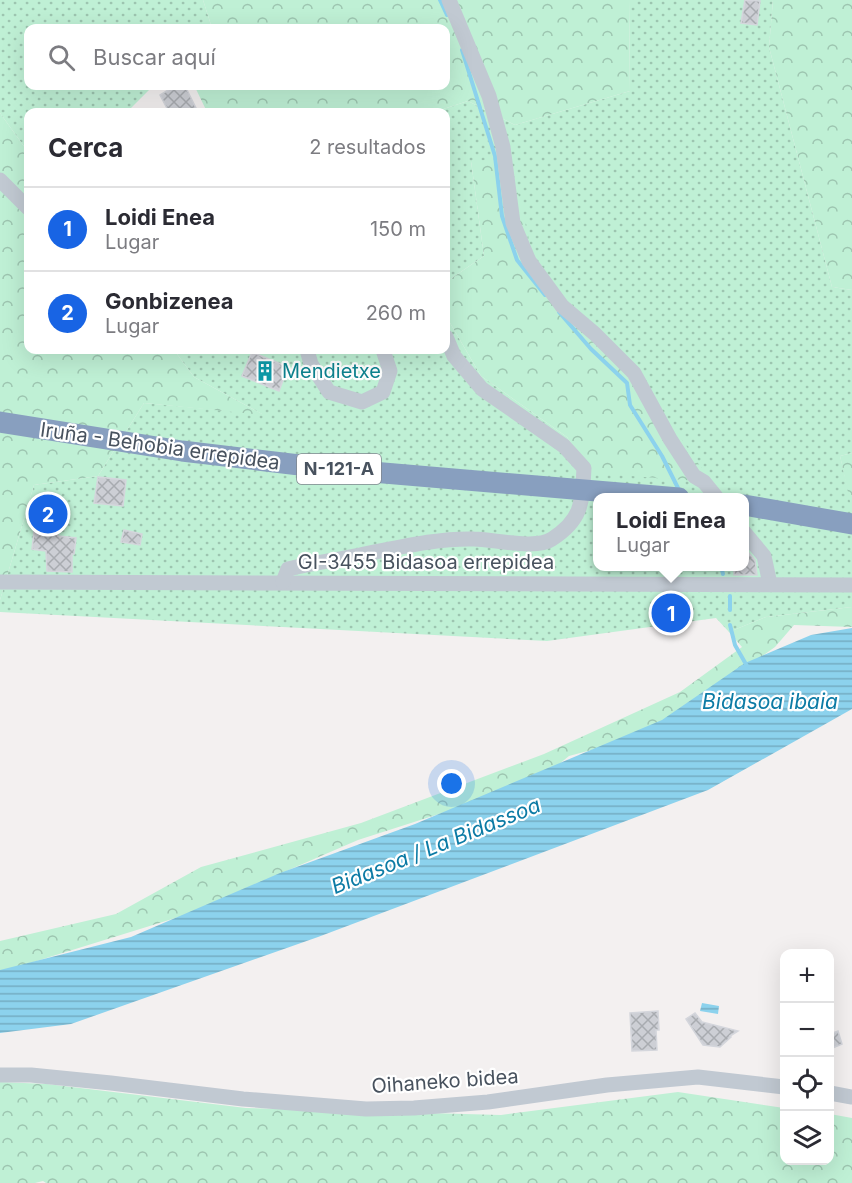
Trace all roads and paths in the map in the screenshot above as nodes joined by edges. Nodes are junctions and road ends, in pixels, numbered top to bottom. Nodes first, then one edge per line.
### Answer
1 (449, 0) edge
2 (0, 180) edge
3 (24, 204) edge
4 (450, 346) edge
5 (308, 354) edge
6 (384, 354) edge
7 (0, 422) edge
8 (624, 493) edge
9 (713, 493) edge
10 (749, 506) edge
11 (852, 524) edge
12 (749, 538) edge
13 (0, 582) edge
14 (283, 582) junction
15 (770, 584) junction
16 (852, 585) edge
17 (0, 1075) edge
18 (780, 1087) edge
19 (834, 1095) edge
20 (852, 1097) edge

1 - 9 street
2 - 3 street
4 - 14 street
5 - 6 street
7 - 8 highway, Iruña - Behobia errepidea / N-121-A
10 - 11 highway
12 - 15 street
13 - 14 street, GI-3455 Bidasoa errepidea
14 - 15 street, GI-3455 Bidasoa errepidea
15 - 16 street, GI-3455 Bidasoa errepidea
17 - 18 street, Oihaneko bidea
19 - 20 street

